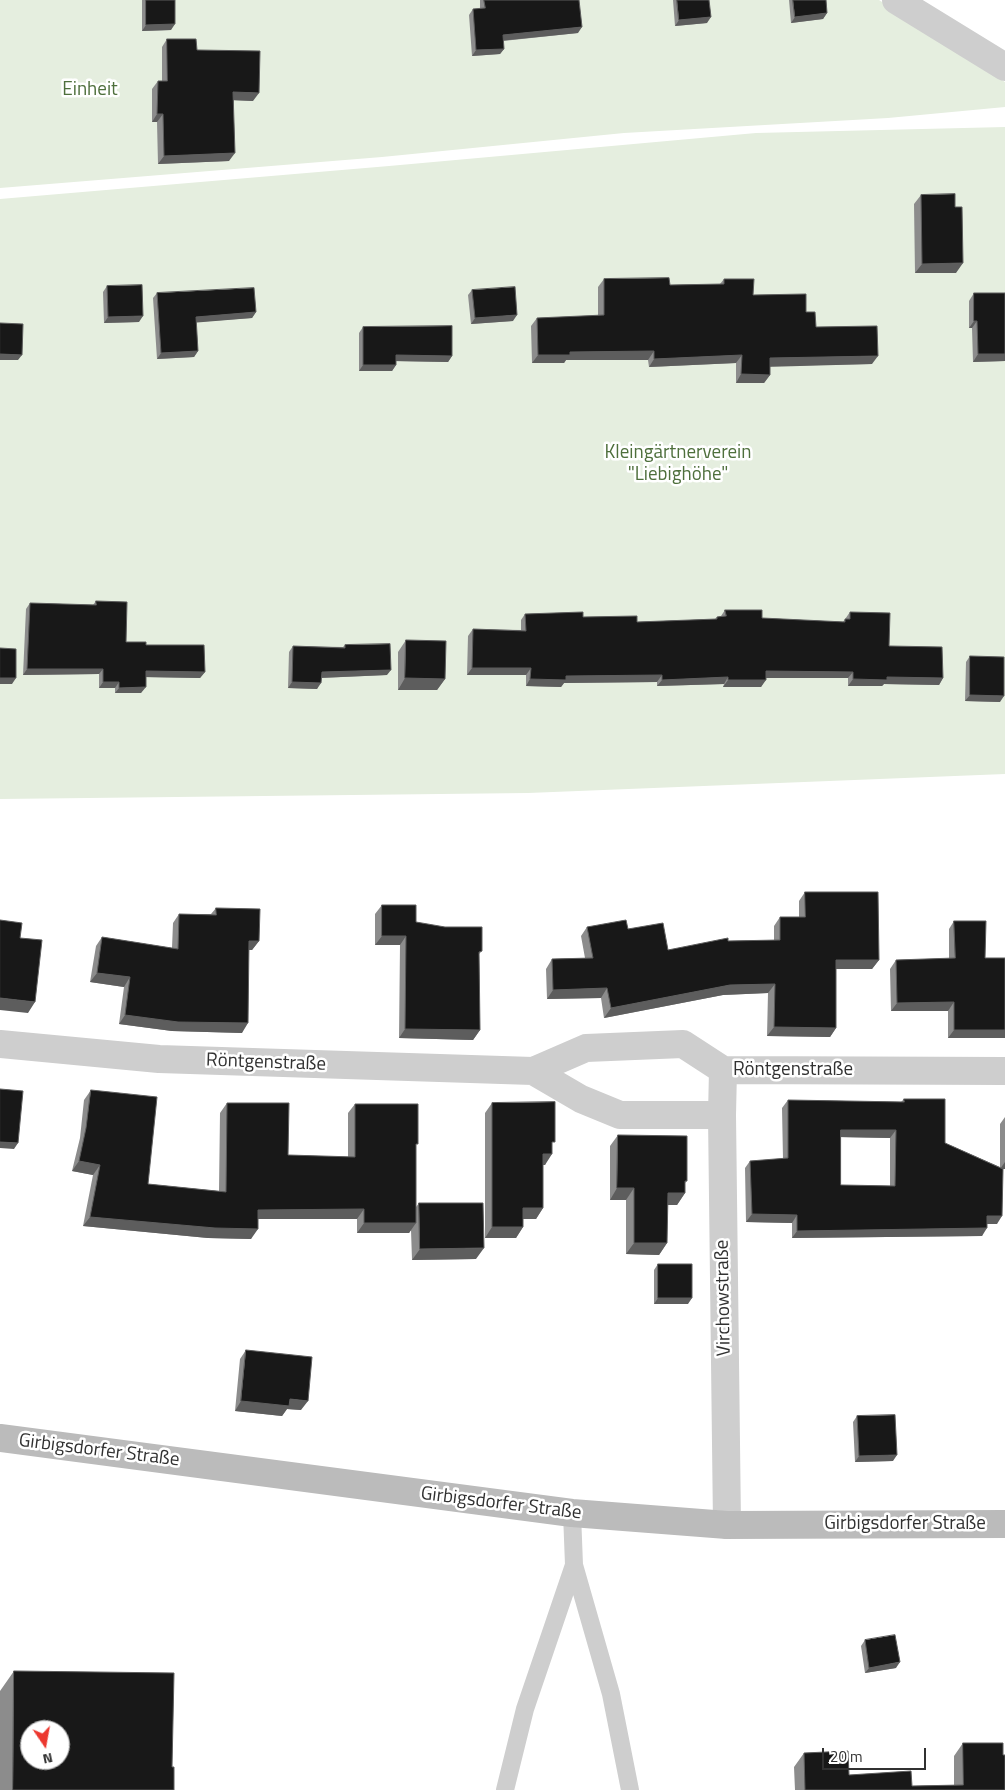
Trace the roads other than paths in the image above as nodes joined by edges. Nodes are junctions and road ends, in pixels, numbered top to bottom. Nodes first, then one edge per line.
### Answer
1 (896, 0) edge
2 (1005, 67) edge
3 (0, 1044) edge
4 (723, 1070) junction
5 (532, 1071) junction
6 (1005, 1071) edge
7 (722, 1115) junction
8 (0, 1438) edge
9 (572, 1513) junction
10 (1005, 1524) edge
11 (727, 1525) junction
12 (574, 1565) junction
13 (505, 1790) edge
14 (630, 1790) edge

1 - 2 street
3 - 5 street, Röntgenstraße
4 - 5 street, Röntgenstraße
4 - 6 street, Röntgenstraße
4 - 7 street, Virchowstraße
5 - 7 street, Röntgenstraße
7 - 11 street, Virchowstraße
8 - 9 street, Girbigsdorfer Straße
9 - 11 street, Girbigsdorfer Straße
9 - 12 lane
10 - 11 street, Girbigsdorfer Straße
12 - 13 lane
12 - 14 lane

